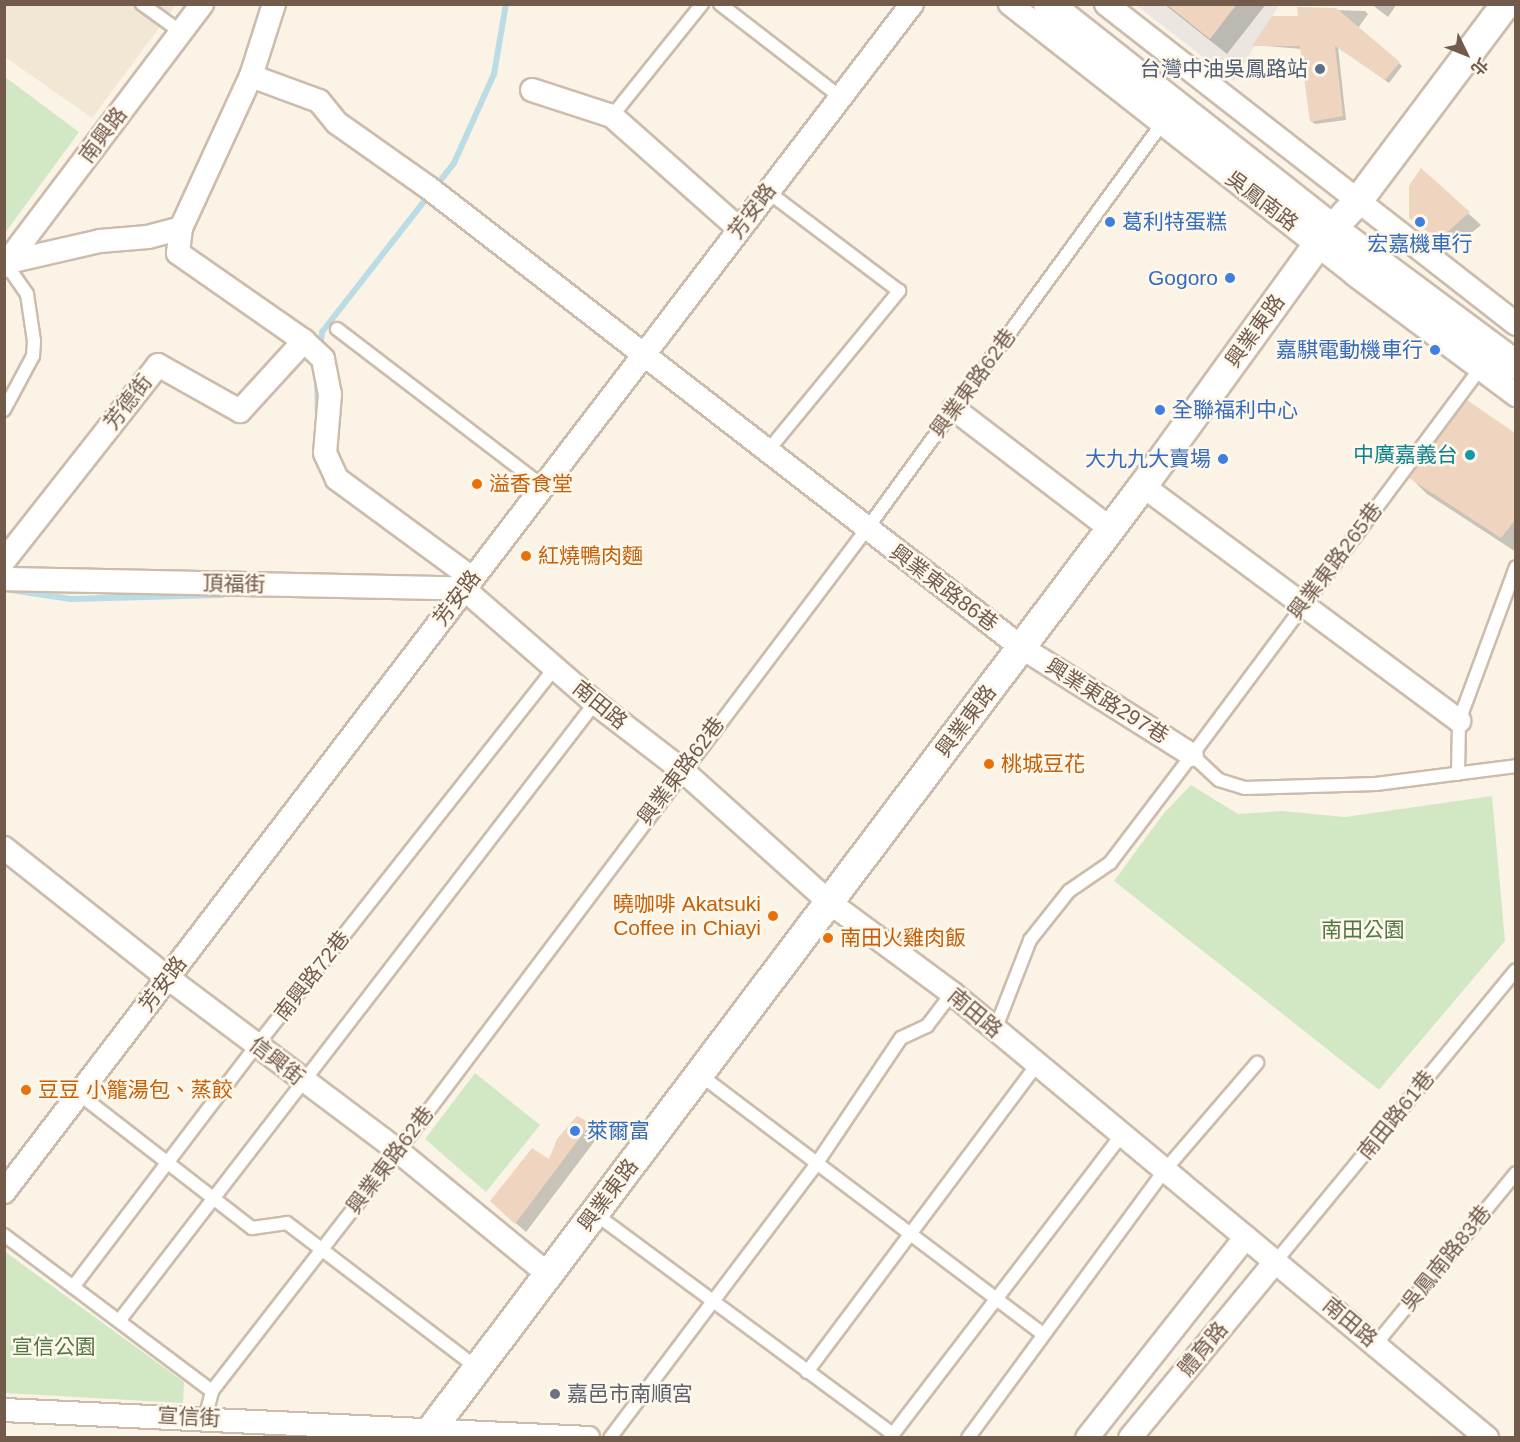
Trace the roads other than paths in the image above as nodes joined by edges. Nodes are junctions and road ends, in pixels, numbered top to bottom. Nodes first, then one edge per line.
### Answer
1 (142, 4) edge
2 (202, 4) edge
3 (274, 4) edge
4 (702, 4) edge
5 (720, 4) edge
6 (912, 4) edge
7 (1010, 4) edge
8 (1048, 4) edge
9 (1071, 4) edge
10 (1106, 4) edge
11 (1506, 4) edge
12 (181, 32) junction
13 (251, 76) junction
14 (532, 90) dead end
15 (839, 96) junction
16 (612, 116) junction
17 (1161, 125) junction
18 (767, 191) junction
19 (1338, 222) junction
20 (181, 228) junction
21 (738, 228) junction
22 (5, 264) edge
23 (1515, 324) edge
24 (337, 329) dead end
25 (304, 341) junction
26 (1515, 351) edge
27 (642, 355) junction
28 (1515, 365) edge
29 (1480, 369) junction
30 (1515, 394) edge
31 (954, 409) junction
32 (4, 410) edge
33 (766, 453) junction
34 (542, 486) junction
35 (1143, 486) junction
36 (1111, 529) junction
37 (866, 530) junction
38 (4, 561) edge
39 (1515, 567) edge
40 (4, 579) edge
41 (468, 583) junction
42 (1302, 606) junction
43 (1022, 647) junction
44 (555, 668) junction
45 (595, 702) junction
46 (1459, 721) junction
47 (1192, 755) junction
48 (682, 770) junction
49 (1515, 771) edge
50 (1458, 774) junction
51 (4, 848) edge
52 (829, 902) junction
53 (1515, 970) edge
54 (168, 978) junction
55 (952, 993) junction
56 (995, 1030) junction
57 (257, 1045) junction
58 (1257, 1063) dead end
59 (1037, 1064) junction
60 (699, 1074) junction
61 (303, 1082) junction
62 (79, 1094) junction
63 (1122, 1134) junction
64 (398, 1151) junction
65 (168, 1162) junction
66 (817, 1163) junction
67 (1164, 1171) junction
68 (1515, 1173) edge
69 (8, 1182) edge
70 (213, 1199) junction
71 (594, 1213) junction
72 (910, 1233) junction
73 (4, 1235) edge
74 (1246, 1237) junction
75 (321, 1250) junction
76 (1276, 1261) junction
77 (548, 1274) junction
78 (73, 1287) junction
79 (996, 1299) junction
80 (714, 1300) junction
81 (119, 1321) junction
82 (1042, 1334) junction
83 (1377, 1344) junction
84 (477, 1368) junction
85 (807, 1372) junction
86 (212, 1391) junction
87 (4, 1410) edge
88 (205, 1418) junction
89 (427, 1434) edge
90 (892, 1436) edge
91 (588, 1437) edge
92 (610, 1437) edge
93 (968, 1437) edge
94 (1087, 1437) edge
95 (1130, 1437) edge
96 (1487, 1437) edge

1 - 12 lane
2 - 12 street, 南興路
3 - 13 street
4 - 16 lane
5 - 15 lane
6 - 15 street, 芳安路
7 - 17 street, 吳鳳南路
8 - 19 street, 吳鳳南路
9 - 19 street, 吳鳳南路
10 - 19 street, 吳鳳南路
11 - 19 street, 興業東路
12 - 22 street, 南興路
13 - 20 street
13 - 27 street, 興業東路86巷
14 - 16 street
15 - 18 street, 芳安路
16 - 21 street
17 - 19 street, 吳鳳南路
17 - 31 lane, 興業東路62巷
18 - 21 street, 芳安路
18 - 33 lane
19 - 23 street, 吳鳳南路
19 - 26 street, 吳鳳南路
19 - 28 street, 吳鳳南路
19 - 29 street, 吳鳳南路
19 - 35 street, 興業東路
20 - 22 street
20 - 25 street, 南田路
21 - 27 street, 芳安路
22 - 32 lane
24 - 34 lane
25 - 38 street, 芳德街
25 - 41 street, 南田路
27 - 33 street, 興業東路86巷
27 - 34 street, 芳安路
29 - 30 street, 吳鳳南路
29 - 42 lane, 興業東路265巷
31 - 36 street
31 - 37 lane, 興業東路62巷
33 - 37 street, 興業東路86巷
34 - 41 street, 芳安路
35 - 36 street, 興業東路
35 - 42 street
36 - 43 street, 興業東路
37 - 43 street, 興業東路86巷
37 - 48 lane, 興業東路62巷
39 - 46 lane
40 - 41 street, 頂福街
41 - 44 street, 南田路
41 - 54 street, 芳安路
42 - 46 street
42 - 47 lane, 興業東路265巷
43 - 47 street, 興業東路297巷
43 - 52 street, 興業東路
44 - 45 street, 南田路
44 - 57 lane, 南興路72巷
45 - 48 street, 南田路
45 - 61 lane
46 - 50 lane
47 - 50 lane
47 - 56 lane, 興業東路265巷
48 - 52 street, 南田路
48 - 64 lane, 興業東路62巷
49 - 50 lane
51 - 54 street, 信興街
52 - 55 street, 南田路
52 - 60 street, 興業東路
53 - 76 lane, 南田路61巷
54 - 57 street, 信興街
54 - 62 street, 芳安路
55 - 56 street, 南田路
55 - 66 lane
56 - 59 street, 南田路
57 - 61 street, 信興街
57 - 65 lane, 南興路72巷
58 - 67 lane
59 - 63 street, 南田路
59 - 72 lane
60 - 66 lane
60 - 71 street, 興業東路
61 - 64 street, 信興街
61 - 70 lane
62 - 65 lane
62 - 69 street, 芳安路
63 - 67 street, 南田路
63 - 79 lane
64 - 75 lane, 興業東路62巷
64 - 77 street, 信興街
65 - 70 lane
65 - 78 lane, 南興路72巷
66 - 72 lane
66 - 80 lane
67 - 74 street, 南田路
67 - 82 lane
68 - 83 lane, 吳鳳南路83巷
70 - 75 lane
70 - 81 lane
71 - 77 street, 興業東路
71 - 80 lane
72 - 79 lane
72 - 85 lane
73 - 78 lane
74 - 76 street, 南田路
74 - 94 street
75 - 84 lane
75 - 86 lane, 興業東路62巷
76 - 83 street, 南田路
76 - 95 street, 體育路
77 - 84 street, 興業東路
78 - 81 lane
79 - 82 lane
79 - 90 lane
80 - 85 lane
80 - 92 lane
81 - 86 lane
82 - 93 lane
83 - 96 street, 南田路
84 - 89 street, 興業東路
85 - 90 lane
86 - 88 lane, 興業東路62巷
87 - 88 street, 宣信街
88 - 89 street, 宣信街
89 - 91 street, 宣信街

